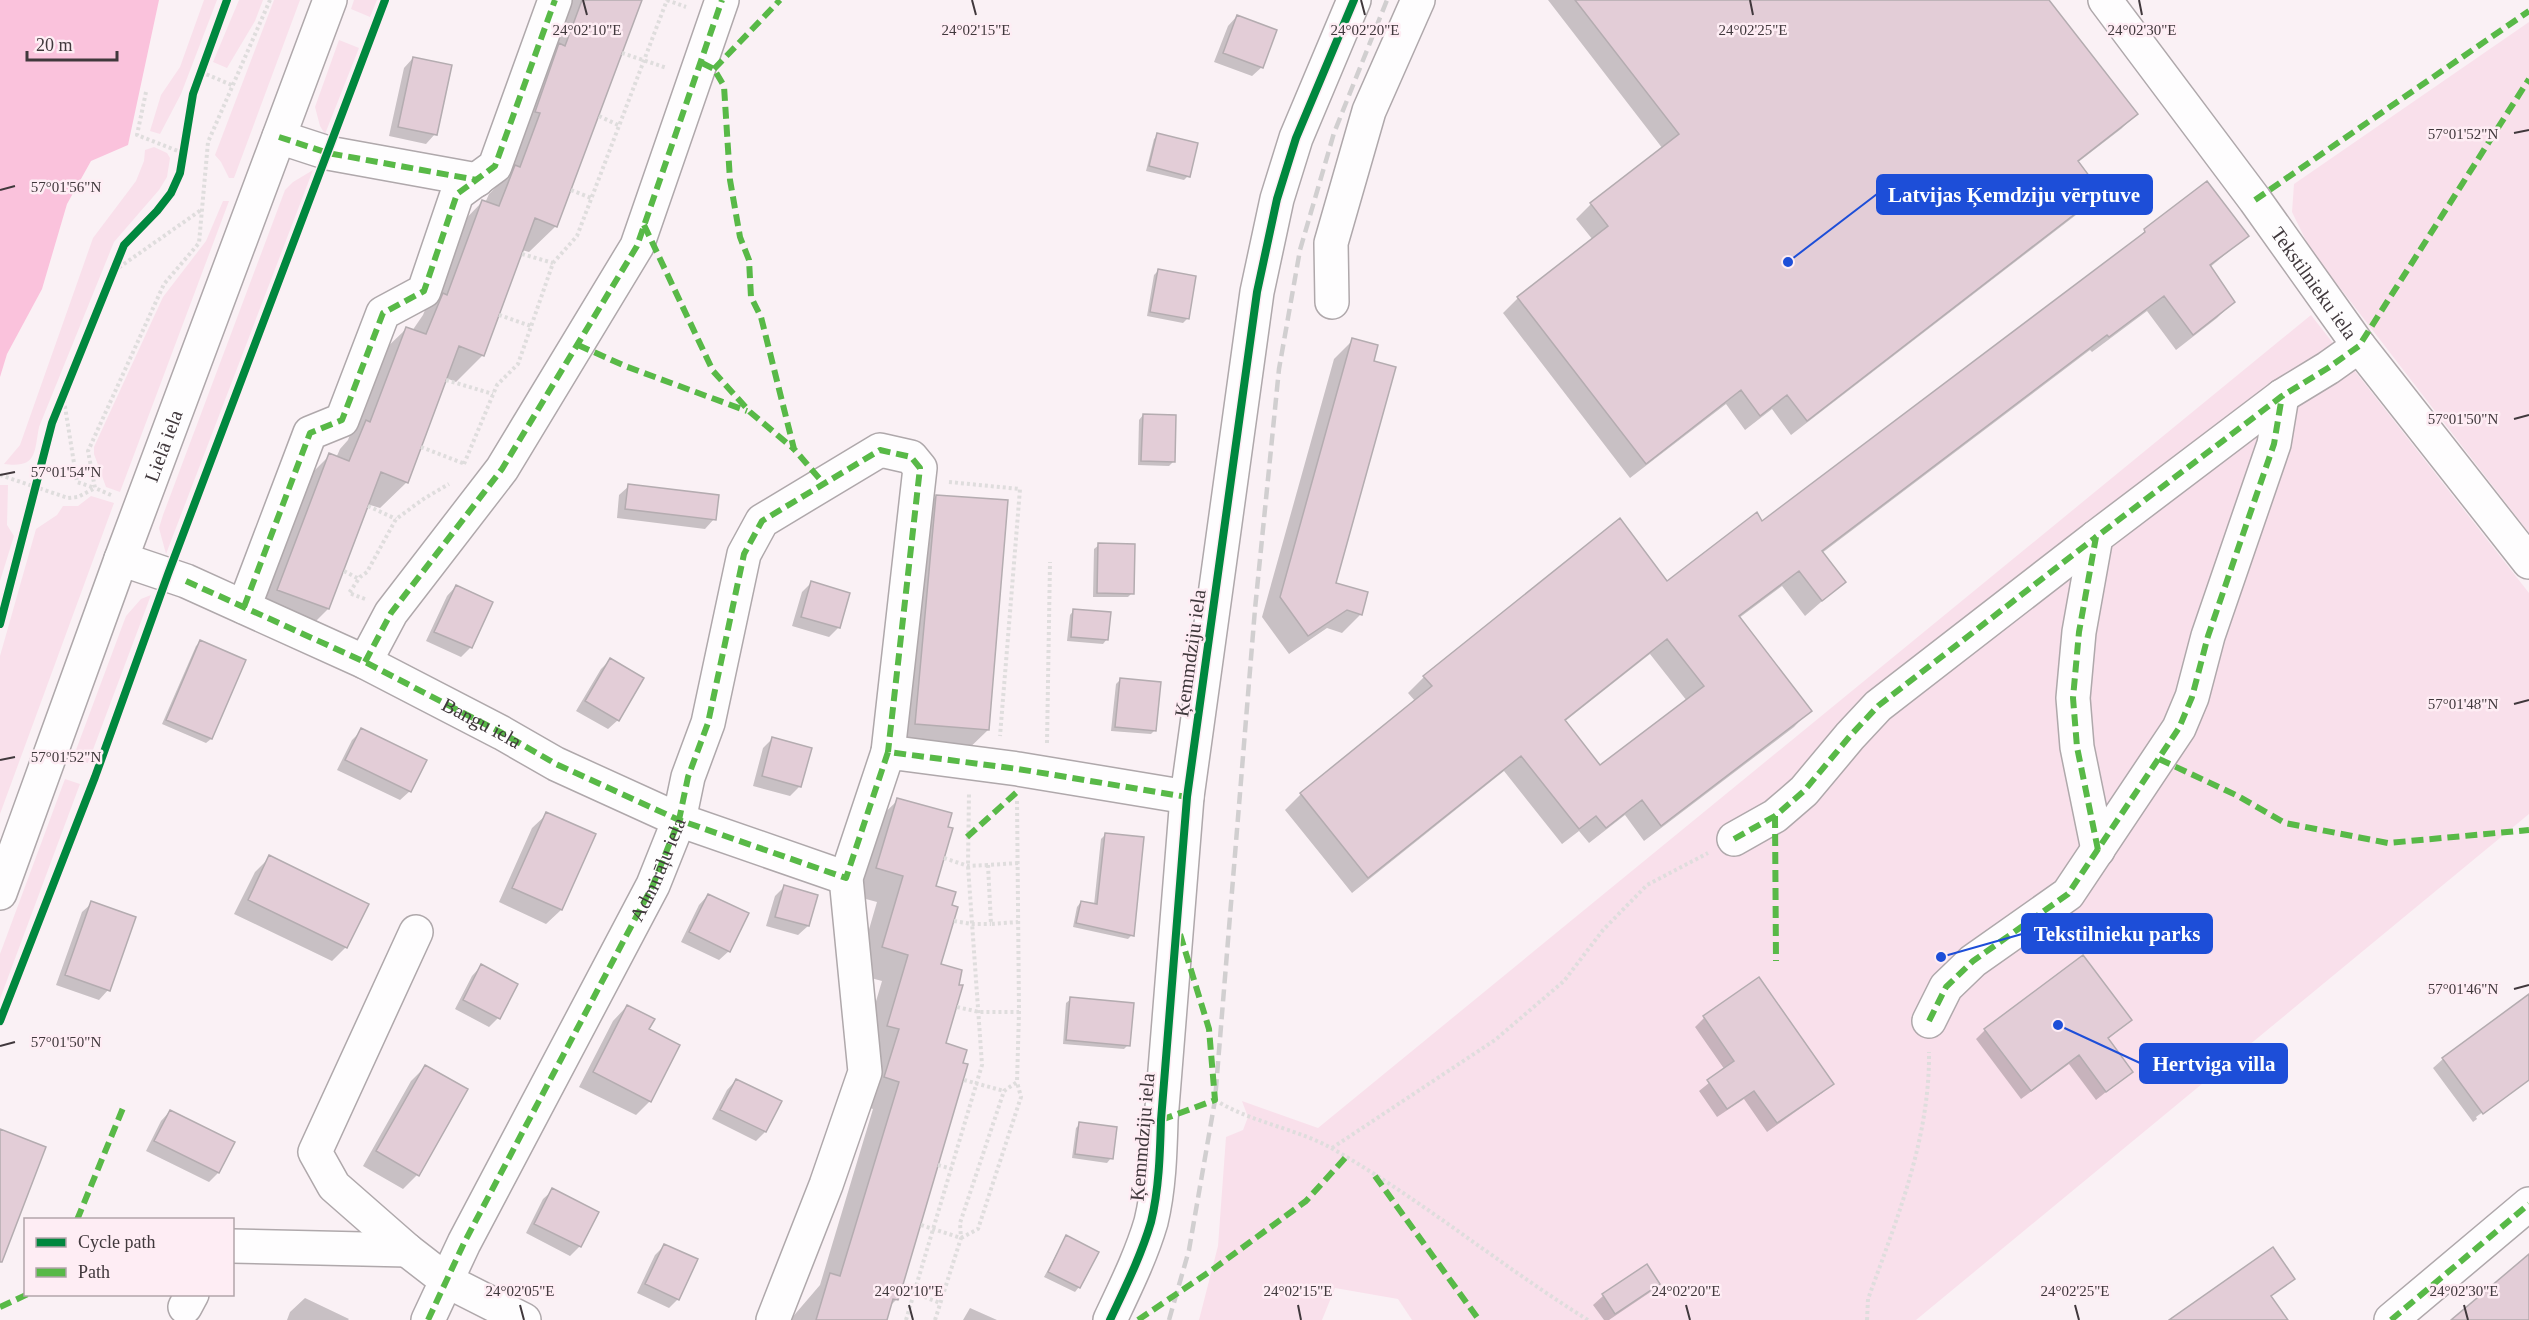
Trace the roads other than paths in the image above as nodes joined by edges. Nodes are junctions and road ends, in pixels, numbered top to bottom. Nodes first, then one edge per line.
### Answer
1 (330, 0) edge
2 (555, 0) edge
3 (722, 0) edge
4 (1354, 0) edge
5 (1418, 0) edge
6 (2105, 0) edge
7 (279, 137) junction
8 (477, 180) junction
9 (1332, 302) dead end
10 (2359, 346) junction
11 (2282, 396) junction
12 (2096, 537) junction
13 (121, 559) junction
14 (2529, 562) edge
15 (243, 607) junction
16 (365, 662) junction
17 (888, 752) junction
18 (1187, 797) junction
19 (679, 820) junction
20 (1734, 839) road end
21 (2098, 850) junction
22 (846, 878) junction
23 (0, 893) edge
24 (416, 932) dead end
25 (1929, 1021) road end
26 (2529, 1204) edge
27 (234, 1246) edge
28 (407, 1250) junction
29 (447, 1281) junction
30 (428, 1320) edge
31 (524, 1320) edge
32 (773, 1320) edge
33 (1110, 1320) edge
34 (2391, 1320) edge

1 - 7 street, Lielā iela
2 - 8 street
3 - 16 street
4 - 18 street, Ķemmdziju iela
5 - 9 street
6 - 10 street, Tekstilnieku iela
7 - 8 street
7 - 13 street, Lielā iela
8 - 15 street
10 - 11 street
10 - 14 street, Tekstilnieku iela
11 - 12 street
11 - 21 street
12 - 20 street
12 - 21 street
13 - 15 street, Bangu iela
13 - 23 street, Lielā iela
15 - 16 street, Bangu iela
16 - 19 street, Bangu iela
17 - 18 street
17 - 19 street, Admirāļu iela
17 - 22 street
18 - 33 street, Ķemmdziju iela
19 - 22 street, Bangu iela
19 - 29 street, Admirāļu iela
21 - 25 street
22 - 32 street
24 - 28 street
26 - 34 street
27 - 28 street
28 - 29 street
29 - 30 street, Admirāļu iela
29 - 31 street

